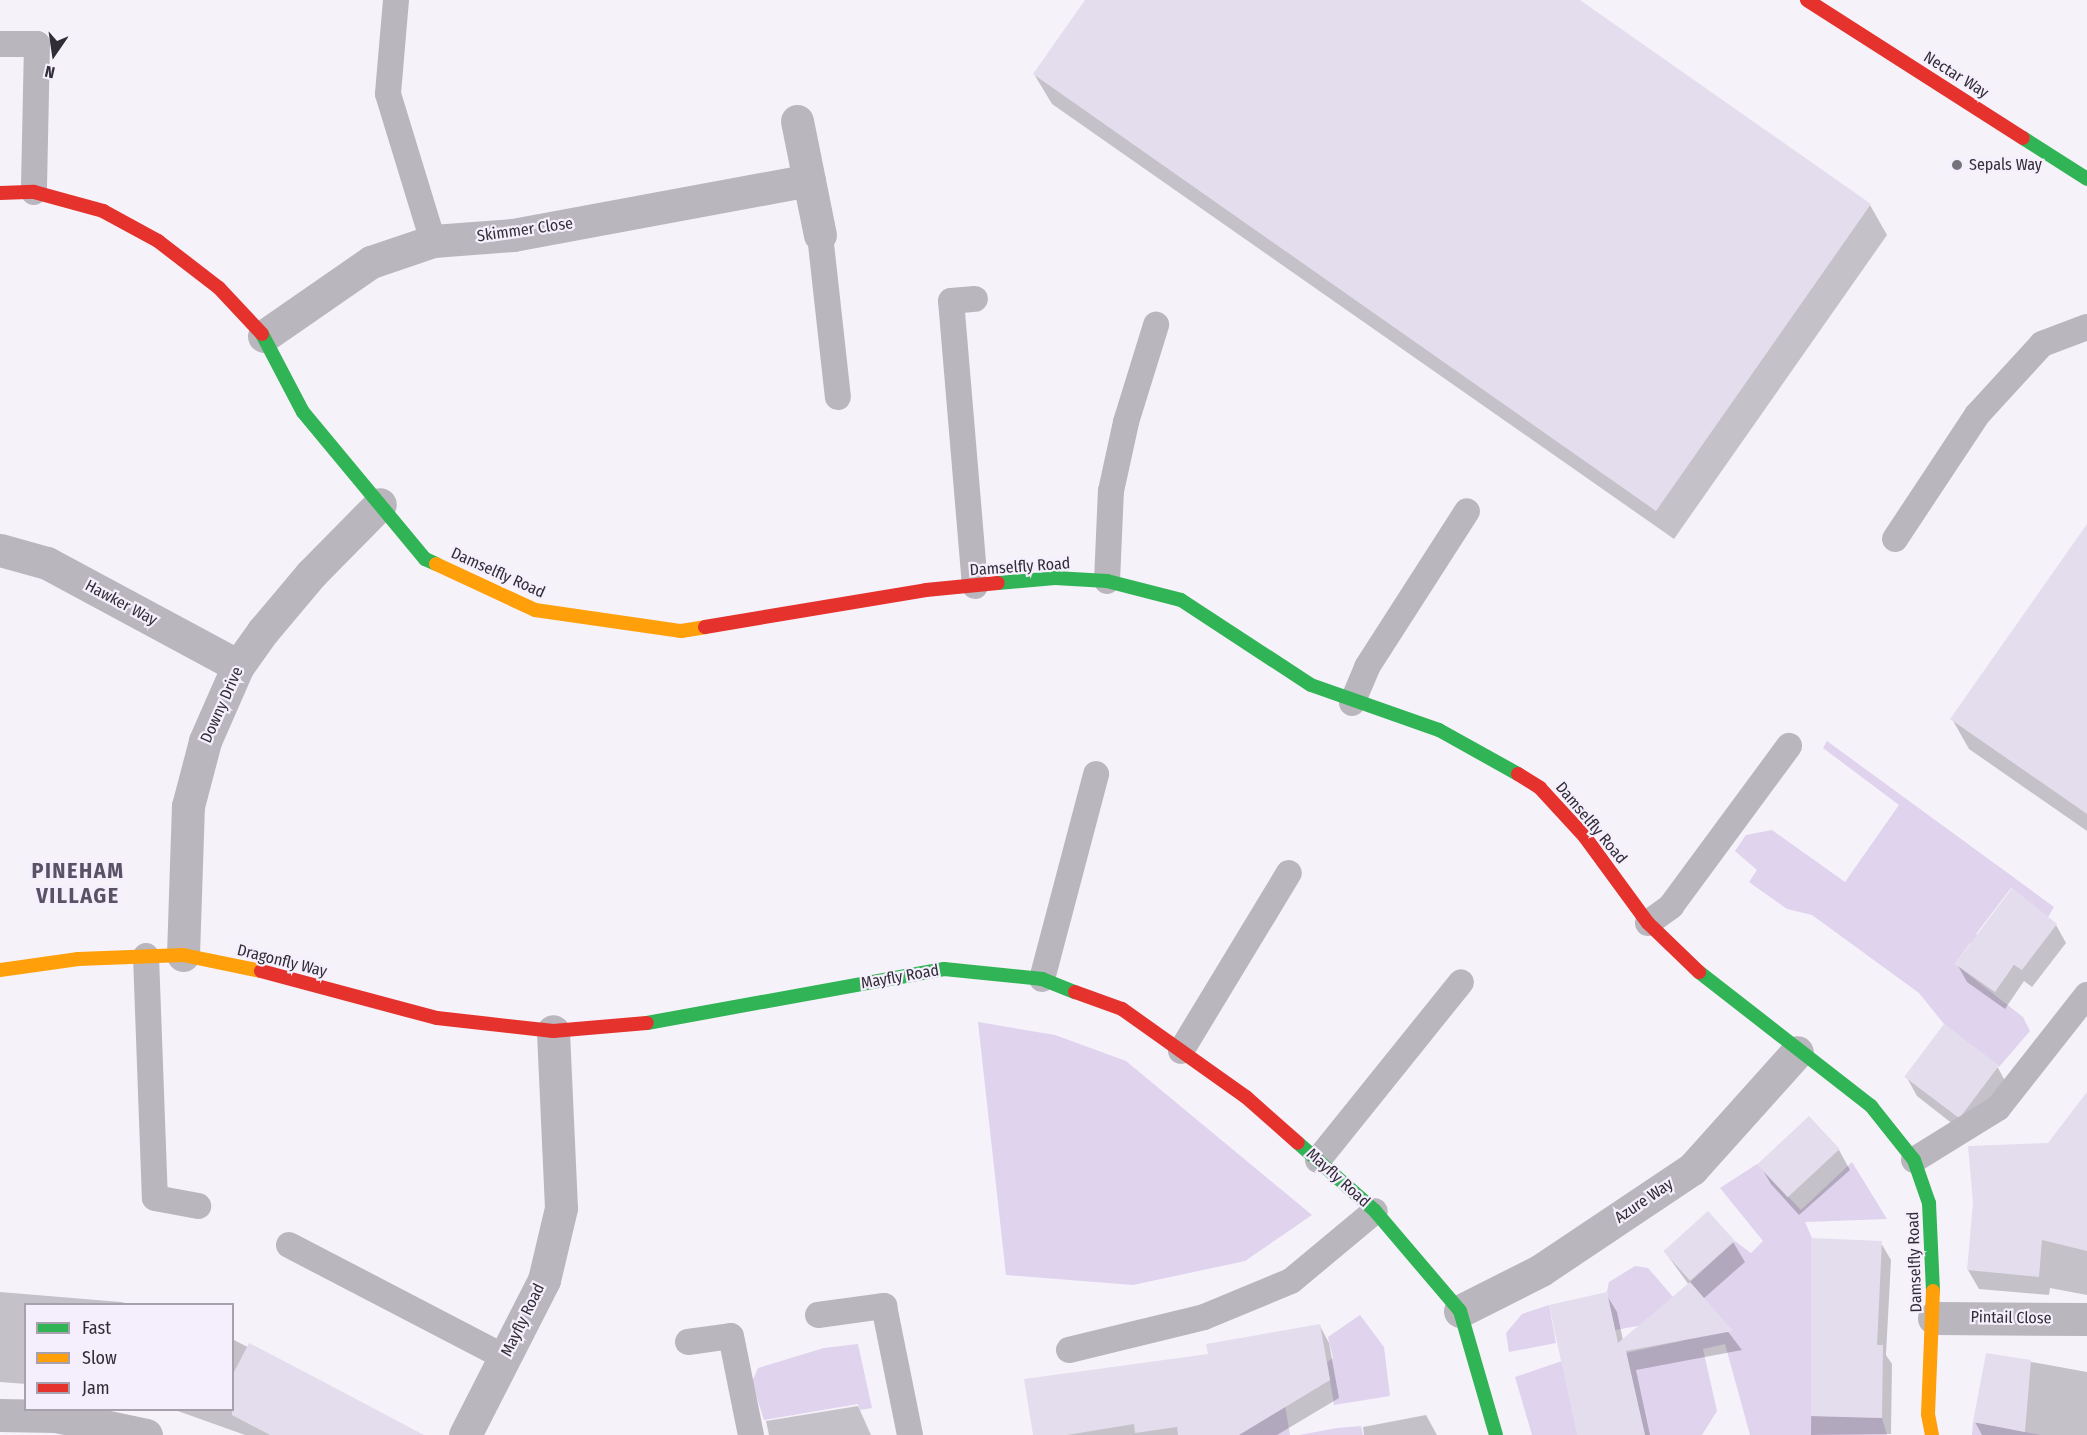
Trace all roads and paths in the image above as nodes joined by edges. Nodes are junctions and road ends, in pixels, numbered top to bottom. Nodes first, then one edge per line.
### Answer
1 (396, 0) edge
2 (1807, 0) edge
3 (0, 44) edge
4 (797, 121) dead end
5 (2087, 179) edge
6 (809, 180) junction
7 (34, 192) junction
8 (0, 193) edge
9 (819, 236) joint
10 (433, 241) junction
11 (975, 299) dead end
12 (1156, 325) dead end
13 (2087, 327) edge
14 (264, 336) junction
15 (838, 397) dead end
16 (380, 504) junction
17 (1467, 511) dead end
18 (1895, 539) dead end
19 (0, 550) edge
20 (1107, 581) junction
21 (975, 586) junction
22 (238, 666) junction
23 (1352, 703) junction
24 (1789, 746) dead end
25 (1096, 774) dead end
26 (1289, 873) dead end
27 (1648, 923) junction
28 (183, 955) junction
29 (146, 956) junction
30 (0, 970) edge
31 (1042, 979) junction
32 (1461, 982) dead end
33 (2087, 995) edge
34 (553, 1030) junction
35 (1181, 1051) junction
36 (1797, 1052) junction
37 (1318, 1160) junction
38 (1914, 1160) junction
39 (198, 1206) dead end
40 (1375, 1211) junction
41 (289, 1245) dead end
42 (1460, 1311) junction
43 (818, 1316) dead end
44 (1934, 1318) junction
45 (2087, 1319) edge
46 (688, 1342) dead end
47 (1069, 1350) dead end
48 (504, 1358) junction
49 (0, 1415) edge
50 (146, 1435) edge
51 (465, 1435) edge
52 (751, 1435) edge
53 (910, 1435) edge
54 (1496, 1435) edge
55 (1932, 1435) edge

1 - 10 lane
2 - 5 street, Nectar Way
3 - 7 lane
4 - 6 street
6 - 9 street
6 - 10 street, Skimmer Close
7 - 8 street, Damselfly Road
7 - 14 street, Damselfly Road
9 - 15 lane
10 - 14 street, Skimmer Close
11 - 21 lane
12 - 20 lane
13 - 18 lane
14 - 16 street, Damselfly Road
16 - 21 street, Damselfly Road
16 - 22 street, Downy Drive
17 - 23 lane
19 - 22 street, Hawker Way
20 - 21 street, Damselfly Road
20 - 23 street, Damselfly Road
22 - 28 street, Downy Drive
23 - 27 street, Damselfly Road
24 - 27 lane
25 - 31 lane
26 - 35 lane
27 - 36 street, Damselfly Road
28 - 29 street, Dragonfly Way
28 - 34 street, Dragonfly Way
29 - 30 street, Dragonfly Way
29 - 39 lane
31 - 34 street, Mayfly Road
31 - 35 street, Mayfly Road
32 - 37 lane
33 - 38 lane
34 - 48 street, Mayfly Road
35 - 37 street, Mayfly Road
36 - 38 street, Damselfly Road
36 - 42 street, Azure Way
37 - 40 street, Mayfly Road
38 - 44 street, Damselfly Road
40 - 42 street, Mayfly Road
40 - 47 lane
41 - 48 lane
42 - 54 street, Mayfly Road
43 - 53 lane
44 - 45 street, Pintail Close
44 - 55 street, Damselfly Road
46 - 52 lane
48 - 51 street, Mayfly Road
49 - 50 street

